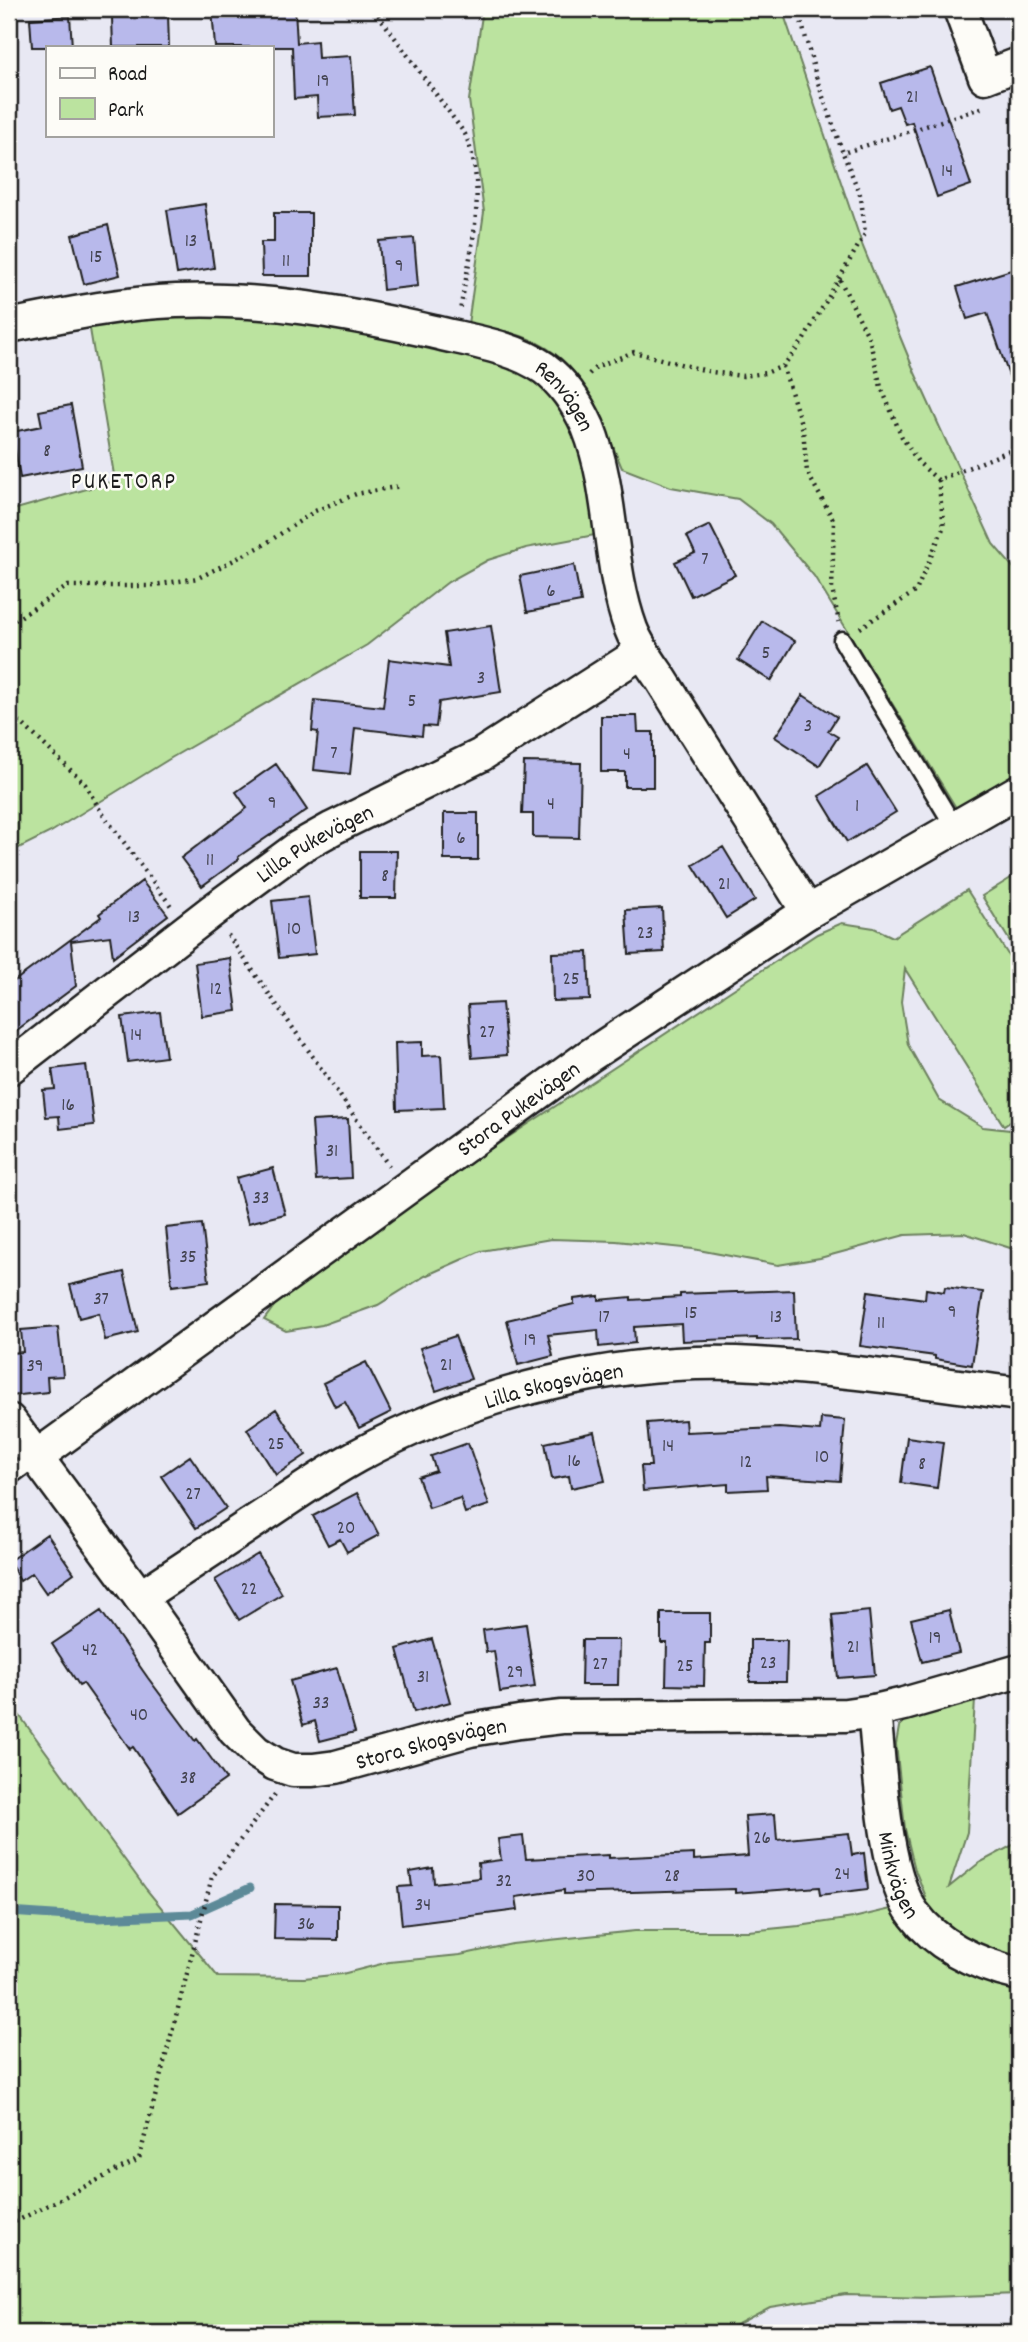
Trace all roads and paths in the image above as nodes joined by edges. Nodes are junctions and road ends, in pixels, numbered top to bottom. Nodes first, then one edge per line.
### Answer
1 (374, 9) edge
2 (798, 9) edge
3 (960, 9) edge
4 (1019, 64) edge
5 (985, 76) junction
6 (843, 153) junction
7 (840, 279) junction
8 (9, 326) edge
9 (455, 337) junction
10 (783, 366) junction
11 (568, 393) junction
12 (1019, 447) edge
13 (937, 480) junction
14 (401, 486) dead end
15 (9, 624) edge
16 (842, 640) junction
17 (642, 652) junction
18 (9, 710) edge
19 (1018, 796) edge
20 (955, 828) junction
21 (808, 912) junction
22 (200, 920) junction
23 (9, 1068) edge
24 (404, 1189) junction
25 (1019, 1394) edge
26 (9, 1420) edge
27 (36, 1457) junction
28 (9, 1477) edge
29 (139, 1597) junction
30 (1019, 1671) edge
31 (874, 1711) junction
32 (293, 1770) junction
33 (1019, 1974) edge
34 (9, 2225) edge

1 - 9 path
2 - 6 path
3 - 5 street
4 - 5 street
5 - 6 path
6 - 7 path
7 - 10 path
7 - 13 path
8 - 9 street, Renvägen
9 - 11 street, Renvägen
10 - 11 path
10 - 16 path
11 - 17 street, Renvägen
12 - 13 path
13 - 16 path
14 - 15 path
16 - 20 lane
17 - 21 street, Renvägen
17 - 22 street, Lilla Pukevägen
18 - 22 path
19 - 20 street, Stora Pukevägen
20 - 21 street, Stora Pukevägen
21 - 24 street, Stora Pukevägen
22 - 23 street, Lilla Pukevägen
22 - 24 path
24 - 27 street, Stora Pukevägen
25 - 29 street, Lilla Skogsvägen
26 - 27 street, Stora Skogsvägen
27 - 28 lane
27 - 29 street, Stora Skogsvägen
29 - 32 street, Stora Skogsvägen
30 - 31 street, Stora Skogsvägen
31 - 32 street, Stora Skogsvägen
31 - 33 street, Minkvägen
32 - 34 path

